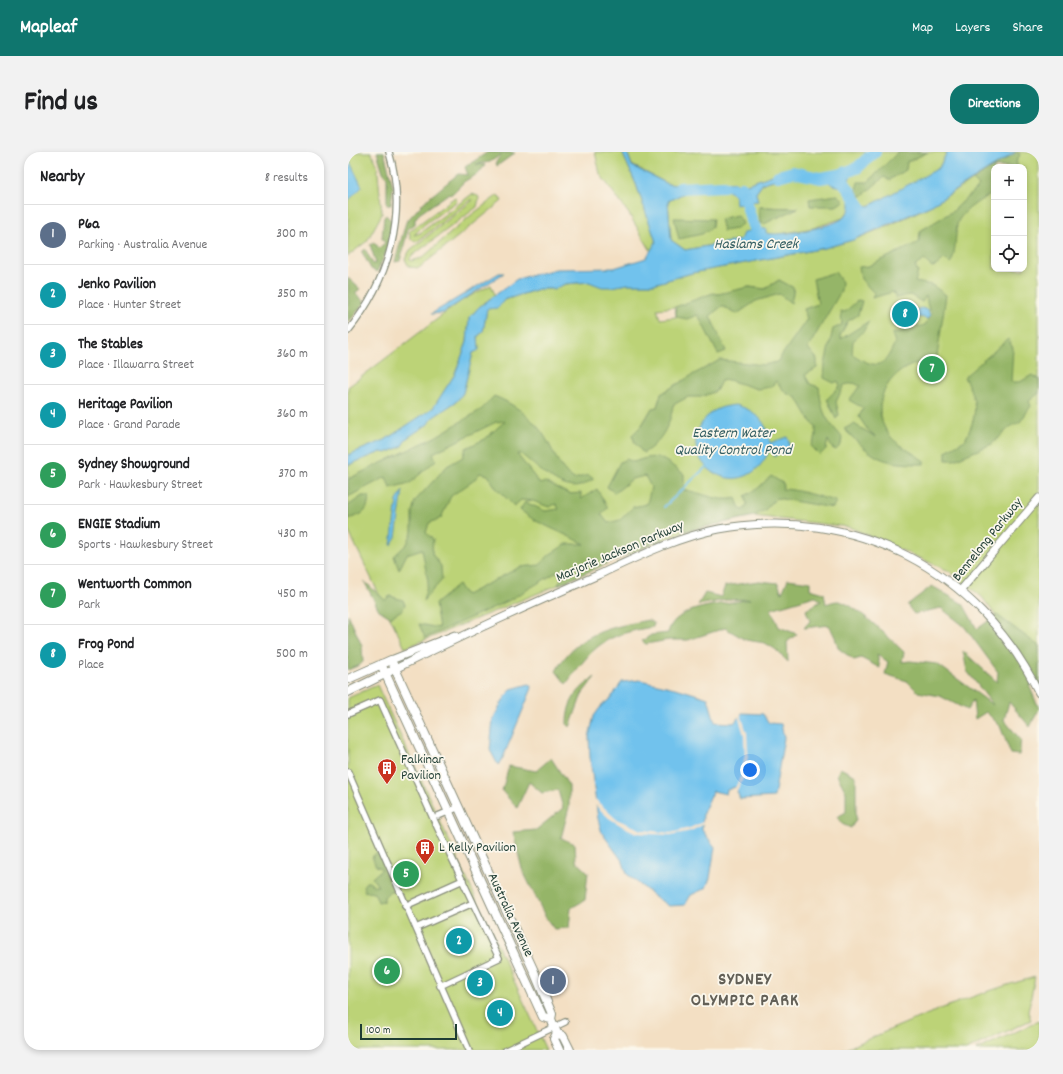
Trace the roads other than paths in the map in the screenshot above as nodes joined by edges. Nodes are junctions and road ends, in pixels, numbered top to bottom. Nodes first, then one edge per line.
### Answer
1 (389, 152) edge
2 (348, 331) edge
3 (1039, 498) edge
4 (961, 590) junction
5 (495, 620) junction
6 (391, 660) junction
7 (381, 664) junction
8 (395, 669) junction
9 (386, 674) junction
10 (348, 679) edge
11 (348, 692) edge
12 (1039, 693) edge
13 (348, 714) edge
14 (348, 772) edge
15 (351, 785) edge
16 (457, 808) junction
17 (449, 812) junction
18 (436, 817) junction
19 (463, 880) junction
20 (473, 903) junction
21 (405, 906) junction
22 (416, 928) junction
23 (440, 986) junction
24 (550, 1019) junction
25 (565, 1022) dead end
26 (555, 1030) junction
27 (469, 1050) edge
28 (506, 1050) edge
29 (559, 1050) edge
30 (570, 1050) edge

1 - 2 street
3 - 4 street, Bennelong Parkway
4 - 5 street, Marjorie Jackson Parkway
4 - 12 street, Bennelong Parkway
5 - 6 street, Marjorie Jackson Parkway
5 - 8 street, Marjorie Jackson Parkway
6 - 7 main road
6 - 8 main road, Australia Avenue
7 - 9 main road, Australia Avenue
7 - 10 main road
8 - 9 main road
8 - 16 main road, Australia Avenue
9 - 11 main road
9 - 17 main road, Australia Avenue
13 - 18 street
14 - 15 street
15 - 21 street
16 - 17 street
16 - 24 main road, Australia Avenue
17 - 18 street
17 - 24 main road, Australia Avenue
18 - 19 street
19 - 20 street
19 - 21 street
20 - 22 street
20 - 23 street
21 - 22 street
22 - 23 street
23 - 27 street
24 - 26 main road, Australia Avenue
25 - 26 street
26 - 28 street
26 - 29 main road, Australia Avenue
26 - 30 main road, Australia Avenue

